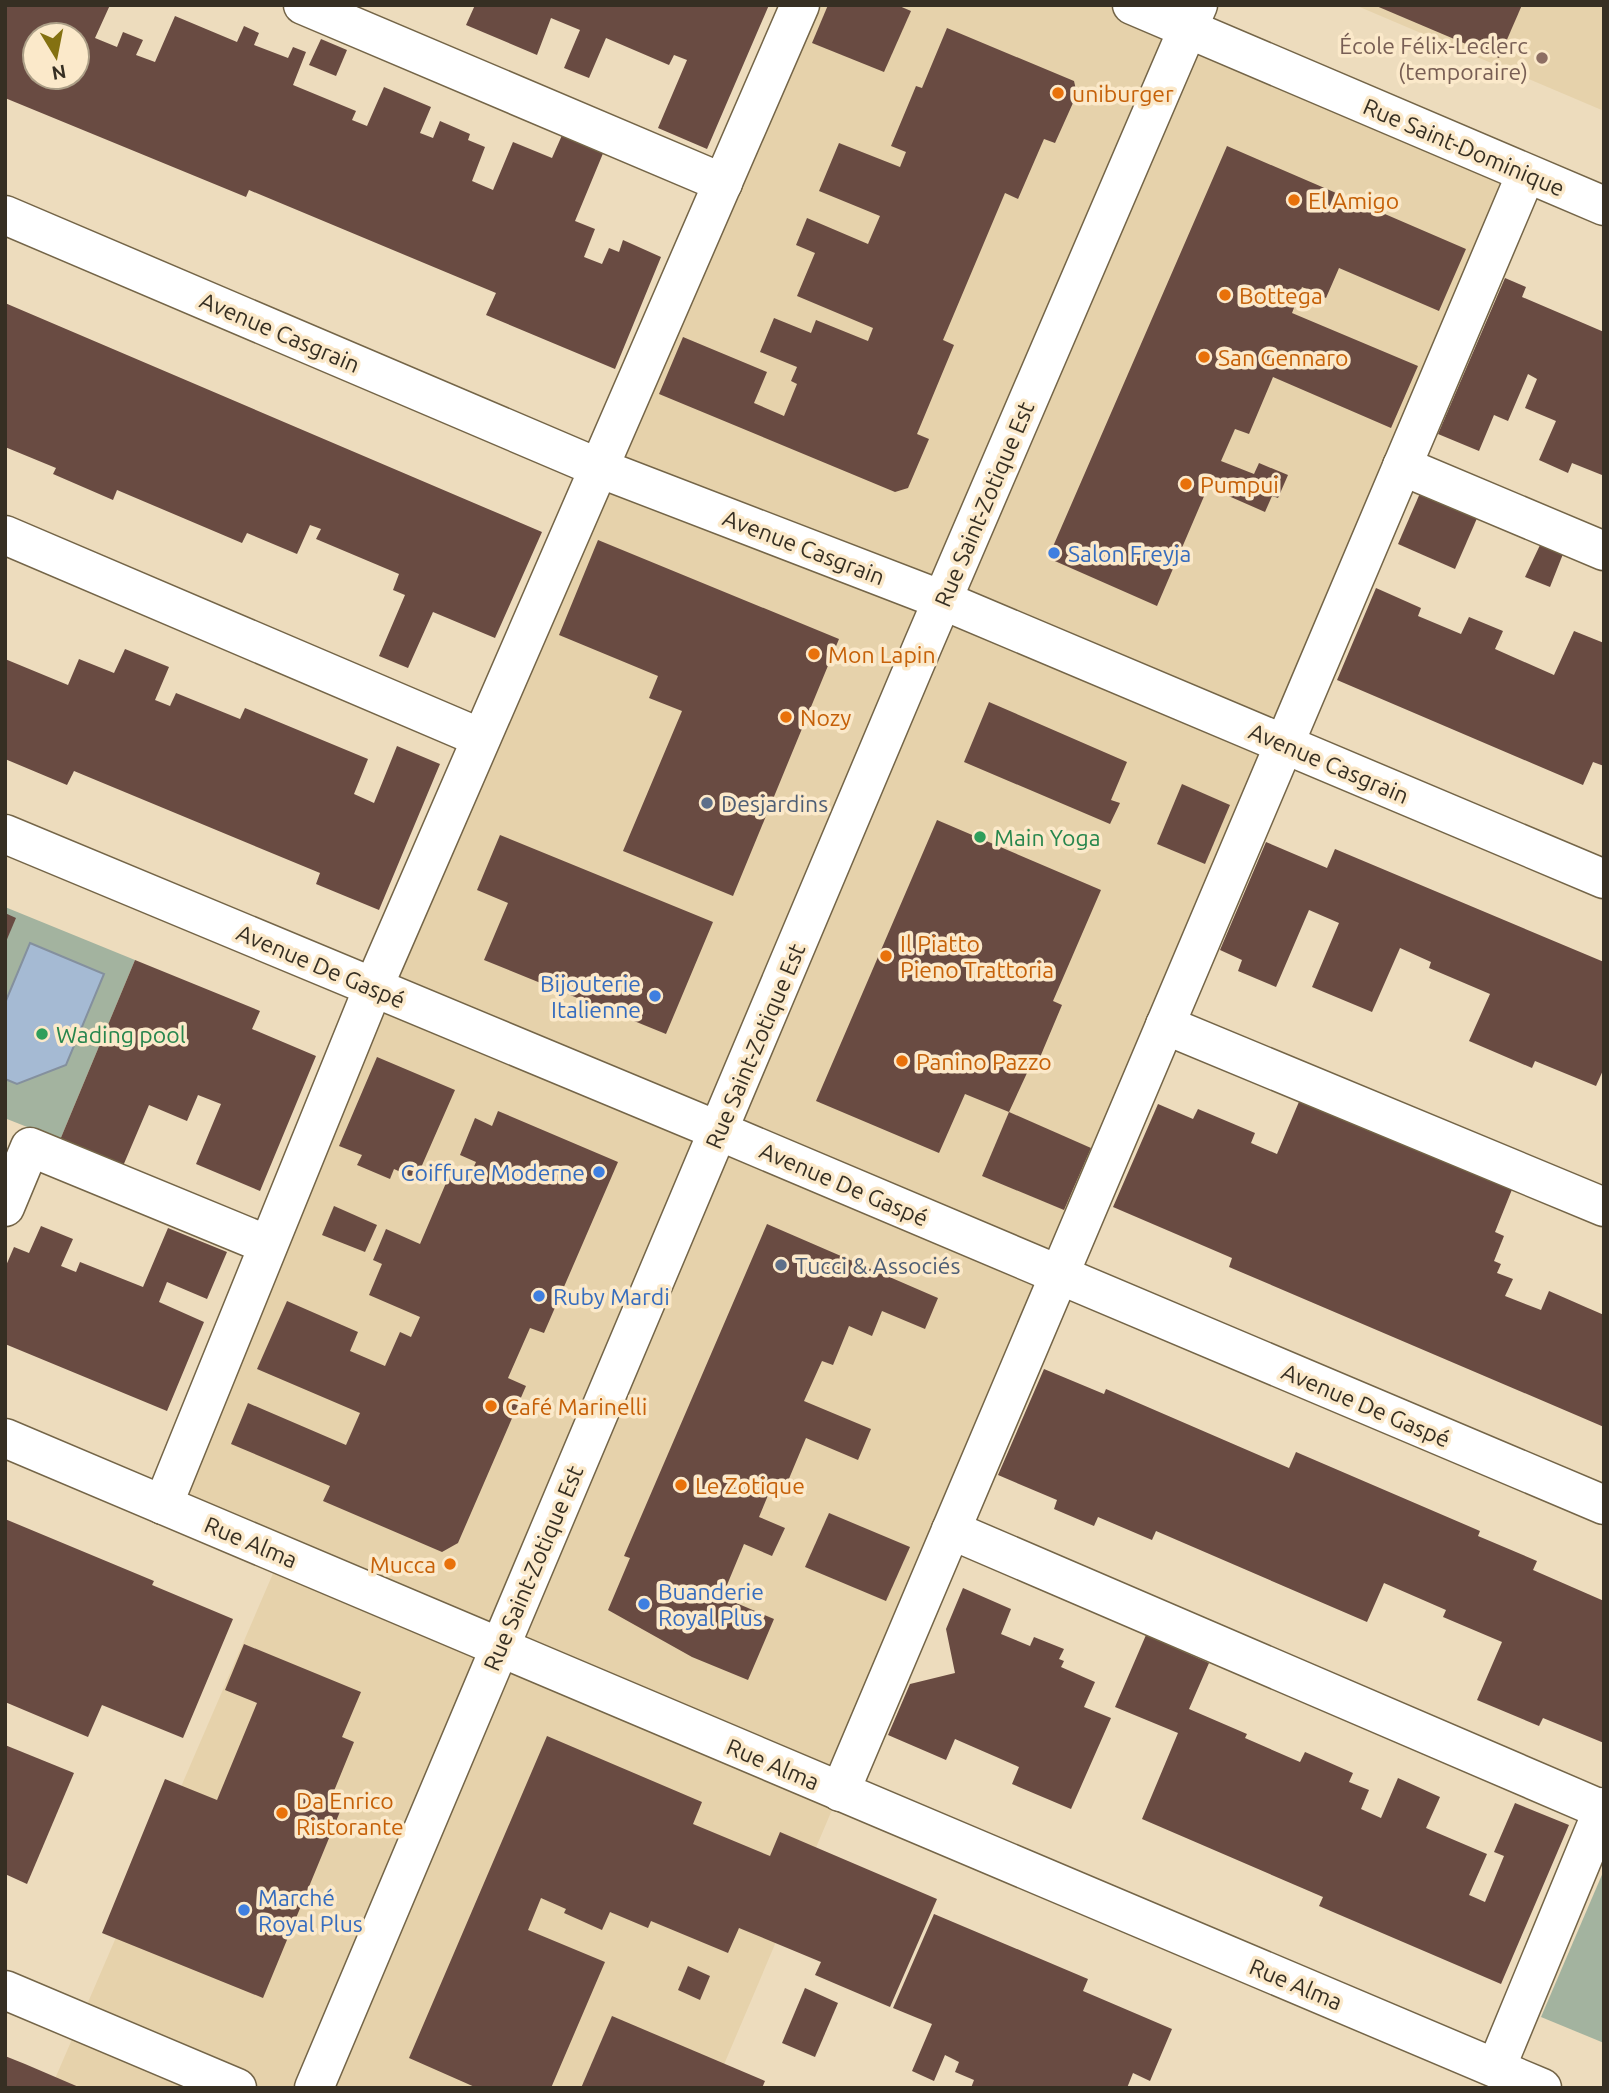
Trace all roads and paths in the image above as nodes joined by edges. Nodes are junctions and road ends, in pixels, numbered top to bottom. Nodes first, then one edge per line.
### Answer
1 (303, 5) edge
2 (800, 5) edge
3 (1132, 5) edge
4 (1193, 17) edge
5 (1526, 174) junction
6 (723, 183) junction
7 (1604, 206) edge
8 (5, 215) edge
9 (1402, 466) junction
10 (599, 468) junction
11 (5, 536) edge
12 (1604, 551) edge
13 (942, 600) junction
14 (481, 738) junction
15 (1285, 745) junction
16 (5, 834) edge
17 (1604, 879) edge
18 (373, 988) junction
19 (1165, 1026) junction
20 (719, 1131) junction
21 (5, 1207) edge
22 (1604, 1207) edge
23 (268, 1245) junction
24 (1060, 1275) junction
25 (5, 1438) edge
26 (163, 1505) junction
27 (1604, 1505) edge
28 (951, 1530) junction
29 (499, 1648) junction
30 (840, 1792) junction
31 (1603, 1809) edge
32 (5, 1990) edge
33 (1496, 2068) junction
34 (237, 2088) edge
35 (314, 2088) edge
36 (1542, 2088) edge

1 - 6 street
2 - 6 street
3 - 4 street, Rue Saint-Dominique
4 - 5 street, Rue Saint-Dominique
4 - 13 street, Rue Saint-Zotique Est
5 - 7 street, Rue Saint-Dominique
5 - 9 street
6 - 10 street
8 - 10 street, Avenue Casgrain
9 - 12 street
9 - 15 street
10 - 13 street, Avenue Casgrain
10 - 14 street
11 - 14 street
13 - 15 street, Avenue Casgrain
13 - 20 street, Rue Saint-Zotique Est
14 - 18 street
15 - 17 street, Avenue Casgrain
15 - 19 street
16 - 18 street, Avenue De Gaspé
18 - 20 street, Avenue De Gaspé
18 - 23 street
19 - 22 street
19 - 24 street
20 - 24 street, Avenue De Gaspé
20 - 29 street, Rue Saint-Zotique Est
21 - 23 street
23 - 26 street
24 - 27 street, Avenue De Gaspé
24 - 28 street
25 - 26 street, Rue Alma
26 - 29 street, Rue Alma
28 - 30 street
28 - 31 street
29 - 30 street, Rue Alma
29 - 35 street, Rue Saint-Zotique Est
30 - 33 street, Rue Alma
31 - 33 street
32 - 34 street
33 - 36 street, Rue Alma

